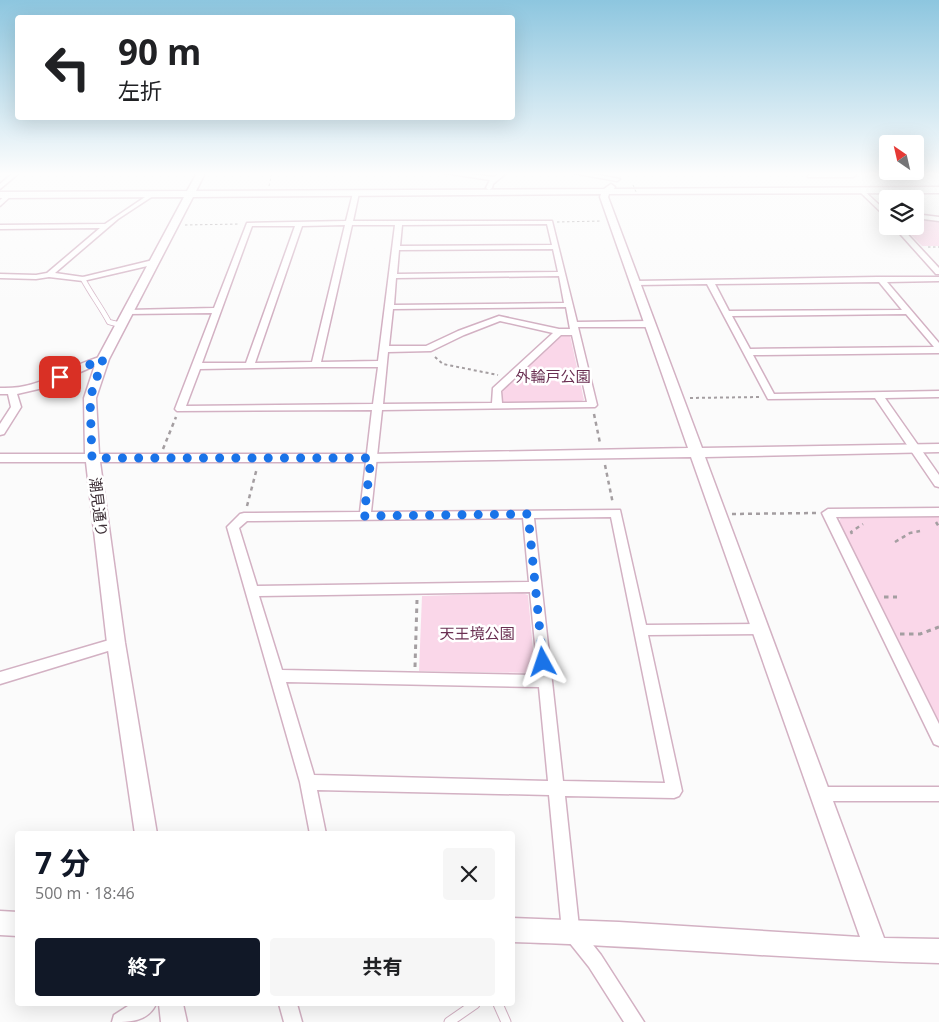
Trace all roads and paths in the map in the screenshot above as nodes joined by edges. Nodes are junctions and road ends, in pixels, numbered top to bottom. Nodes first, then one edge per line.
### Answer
1 (114, 221) edge
2 (175, 221) edge
3 (613, 221) joint
4 (550, 222) junction
5 (349, 223) junction
6 (399, 223) junction
7 (249, 224) junction
8 (299, 224) junction
9 (107, 226) junction
10 (172, 226) junction
11 (0, 227) edge
12 (904, 235) edge
13 (556, 247) junction
14 (396, 248) junction
15 (153, 262) junction
16 (939, 272) edge
17 (562, 274) junction
18 (49, 275) junction
19 (0, 276) edge
20 (393, 276) junction
21 (83, 279) junction
22 (939, 279) edge
23 (880, 280) junction
24 (636, 282) junction
25 (709, 282) junction
26 (569, 305) junction
27 (390, 307) junction
28 (217, 310) junction
29 (908, 312) junction
30 (726, 314) junction
31 (124, 319) junction
32 (651, 324) junction
33 (574, 328) junction
34 (559, 332) junction
35 (384, 349) junction
36 (939, 349) edge
37 (428, 350) junction
38 (747, 352) junction
39 (103, 359) junction
40 (382, 364) junction
41 (250, 365) junction
42 (316, 365) junction
43 (196, 366) junction
44 (509, 377) junction
45 (0, 392) edge
46 (12, 393) junction
47 (939, 394) edge
48 (878, 395) junction
49 (771, 397) junction
50 (678, 398) junction
51 (496, 406) junction
52 (376, 407) junction
53 (180, 409) junction
54 (0, 432) edge
55 (915, 448) junction
56 (939, 448) edge
57 (698, 451) junction
58 (0, 458) edge
59 (92, 458) junction
60 (158, 458) junction
61 (259, 458) junction
62 (371, 458) junction
63 (939, 483) edge
64 (828, 513) junction
65 (528, 514) junction
66 (721, 514) junction
67 (364, 516) junction
68 (244, 517) junction
69 (938, 518) edge
70 (930, 520) dead end
71 (867, 522) dead end
72 (939, 527) edge
73 (920, 531) dead end
74 (854, 541) dead end
75 (895, 542) dead end
76 (536, 587) junction
77 (417, 589) junction
78 (252, 591) junction
79 (882, 593) dead end
80 (884, 597) junction
81 (896, 597) dead end
82 (887, 603) dead end
83 (939, 627) edge
84 (760, 629) junction
85 (641, 630) junction
86 (896, 630) dead end
87 (899, 634) junction
88 (116, 642) junction
89 (900, 642) dead end
90 (276, 676) junction
91 (0, 678) edge
92 (414, 678) junction
93 (544, 681) junction
94 (939, 739) edge
95 (308, 782) junction
96 (555, 788) junction
97 (820, 794) junction
98 (939, 794) edge
99 (146, 831) edge
100 (317, 831) edge
101 (0, 924) edge
102 (15, 924) edge
103 (515, 930) edge
104 (570, 931) junction
105 (877, 951) junction
106 (939, 951) edge
107 (143, 1006) edge
108 (171, 1006) edge
109 (289, 1006) edge
110 (472, 1006) edge
111 (499, 1006) edge
112 (121, 1022) edge
113 (174, 1022) edge
114 (293, 1022) edge
115 (449, 1022) edge
116 (506, 1022) edge
117 (635, 1022) edge

1 - 9 street
2 - 10 street, 潮見通り
3 - 4 path
3 - 24 street
4 - 6 street
4 - 13 street
5 - 6 street
5 - 8 street
5 - 42 street
6 - 14 street
7 - 8 street
7 - 10 path
7 - 28 street
8 - 41 street
9 - 11 street
9 - 18 street
10 - 15 street, 潮見通り
12 - 16 street
13 - 14 street
13 - 17 street
14 - 20 street
15 - 21 street
15 - 31 street, 潮見通り
17 - 20 street
17 - 26 street
18 - 19 street
18 - 21 street
20 - 27 street
21 - 31 lane
22 - 23 street
23 - 25 street
23 - 29 street
24 - 25 street
24 - 32 street
25 - 30 street
26 - 27 street
26 - 33 street
27 - 35 street
28 - 31 street
28 - 43 street
29 - 30 street
29 - 36 street
30 - 38 street
31 - 39 street, 潮見通り
32 - 33 street
32 - 50 street
33 - 34 street
33 - 51 street
34 - 37 street
34 - 44 street
35 - 37 street
35 - 40 street
36 - 38 street
37 - 44 path
38 - 49 street
39 - 46 street
39 - 59 street, 潮見通り
40 - 42 street
40 - 52 street
41 - 42 street
41 - 43 street
43 - 53 street
44 - 51 street
45 - 46 street
46 - 54 street
47 - 48 street
48 - 49 street
48 - 55 street
49 - 50 path
50 - 57 street
51 - 52 street
52 - 53 street
52 - 62 street
53 - 60 path
55 - 56 street
55 - 57 street
55 - 63 street
57 - 62 street
57 - 66 street
58 - 59 street
59 - 60 street
59 - 88 street, 潮見通り
60 - 61 street
61 - 62 street
61 - 68 path
62 - 67 street
64 - 66 path
64 - 69 street
64 - 94 street
65 - 67 street
65 - 76 street
65 - 85 street
66 - 84 street
67 - 68 street
68 - 78 street
69 - 70 path
69 - 72 path
71 - 74 path
73 - 75 path
76 - 77 street
76 - 93 street
77 - 78 street
77 - 92 path
78 - 90 street
79 - 80 path
80 - 81 path
80 - 82 path
83 - 87 path
84 - 85 street
84 - 97 street
85 - 96 street
86 - 87 path
87 - 89 path
88 - 91 street
88 - 99 street, 潮見通り
90 - 92 street
90 - 95 street
92 - 93 street
93 - 96 street
95 - 96 street
95 - 100 street
96 - 104 street
97 - 98 street
97 - 105 street
101 - 102 street
103 - 104 street
104 - 105 street
104 - 117 street
105 - 106 street
107 - 112 street
108 - 113 street
109 - 114 street
110 - 115 lane
111 - 116 lane

